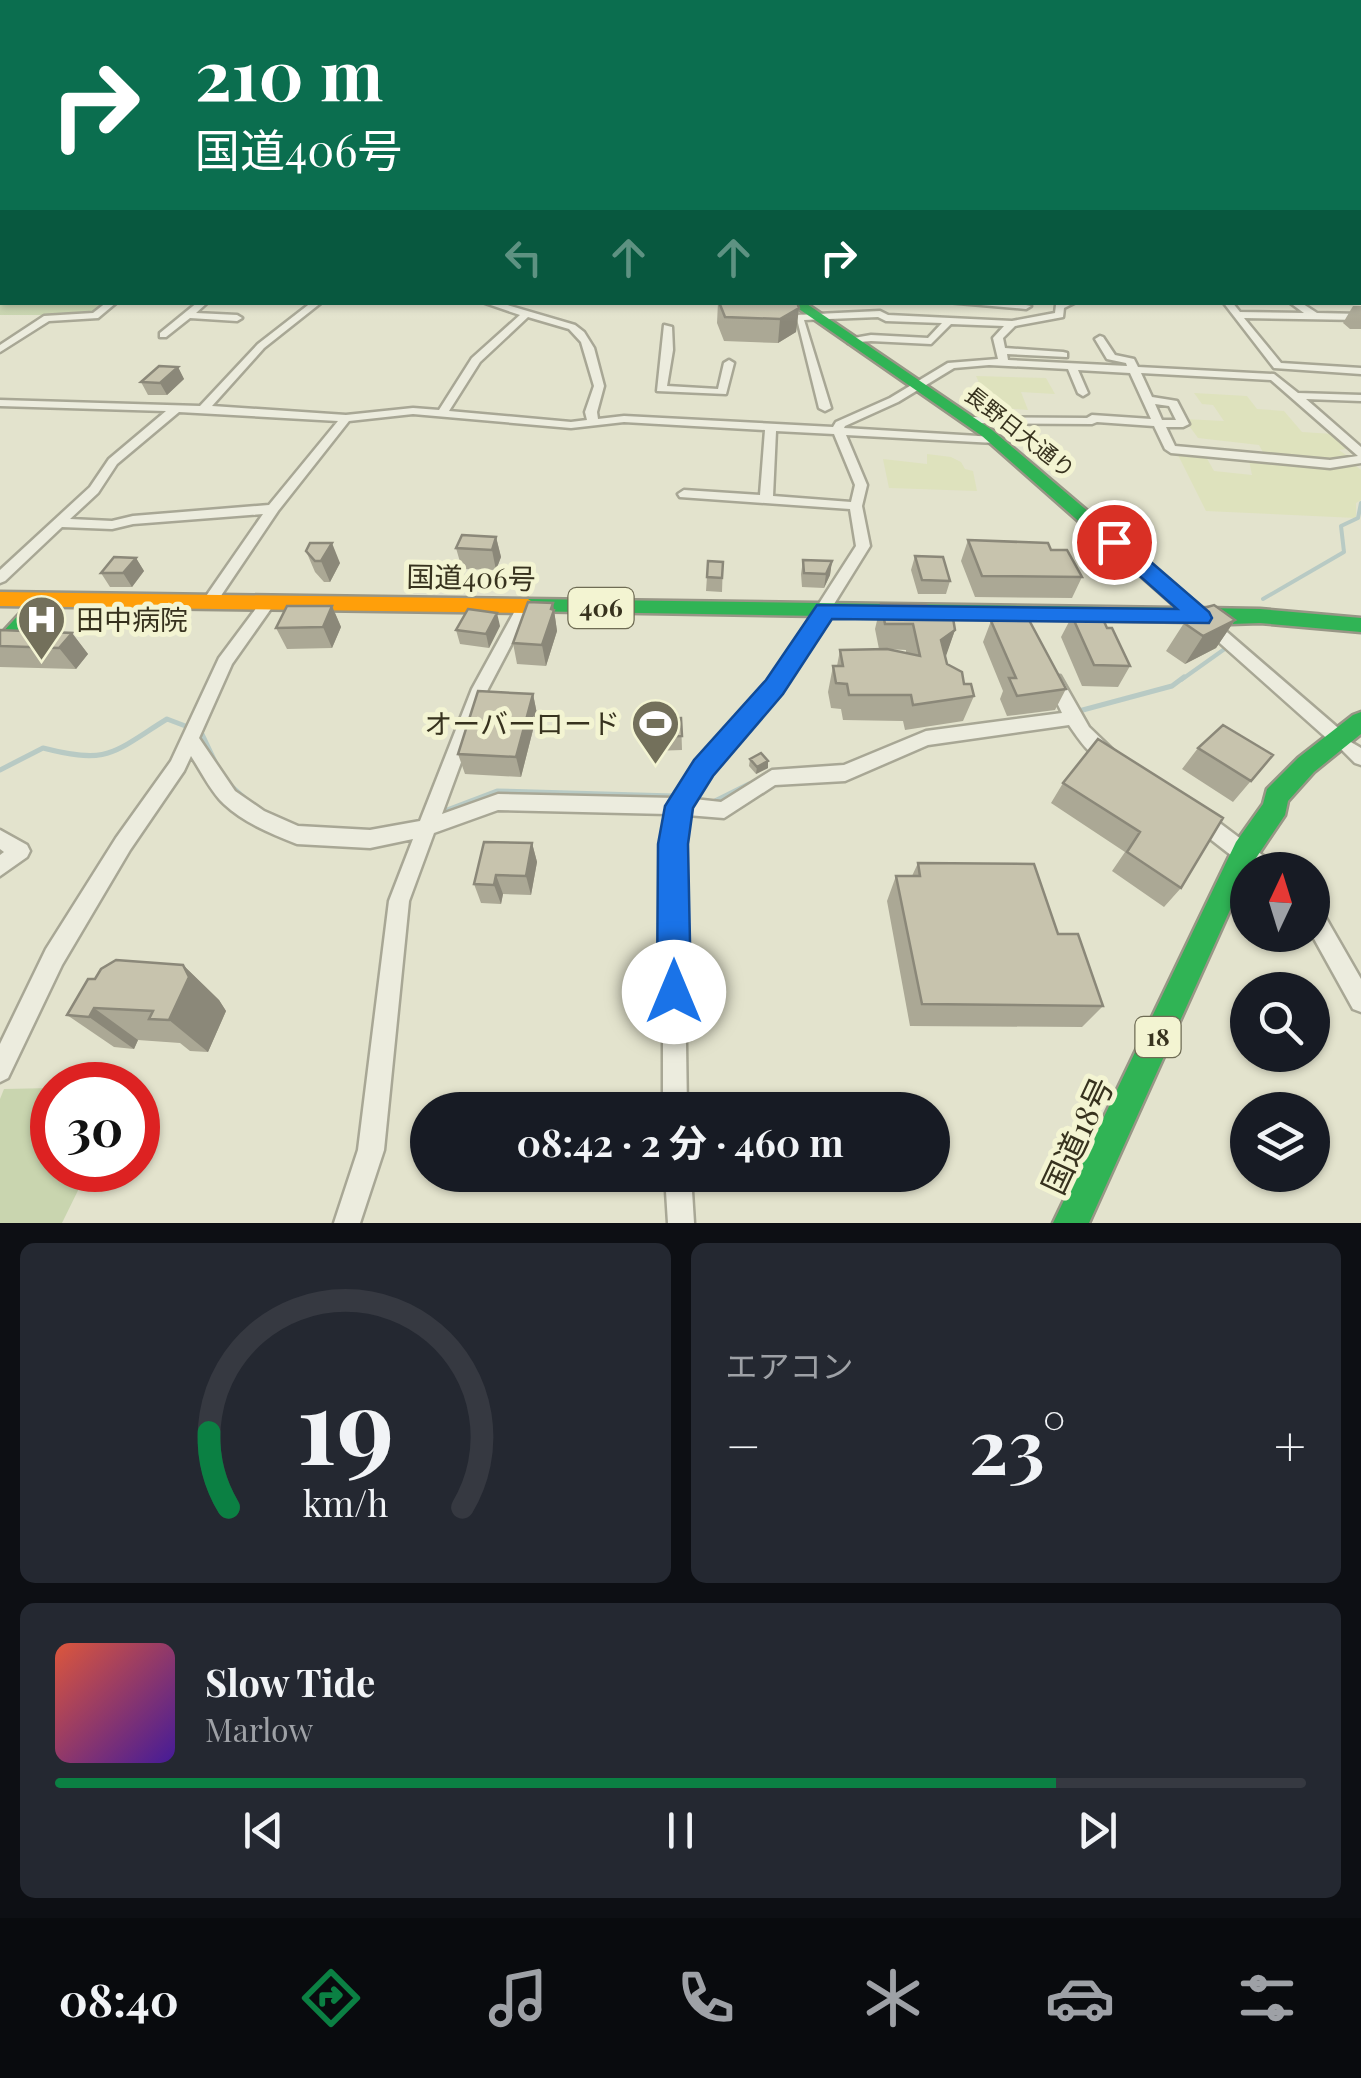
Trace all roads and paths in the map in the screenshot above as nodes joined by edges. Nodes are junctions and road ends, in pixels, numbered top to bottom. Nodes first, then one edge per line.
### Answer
1 (109, 305) edge
2 (200, 305) edge
3 (314, 305) edge
4 (496, 305) edge
5 (799, 305) edge
6 (884, 305) edge
7 (984, 305) edge
8 (1012, 305) edge
9 (1064, 305) edge
10 (1230, 305) edge
11 (1297, 305) edge
12 (1026, 306) dead end
13 (526, 314) junction
14 (188, 315) junction
15 (1239, 315) junction
16 (814, 316) junction
17 (1315, 316) junction
18 (1361, 317) edge
19 (237, 318) dead end
20 (886, 318) junction
21 (949, 321) junction
22 (990, 323) junction
23 (1012, 324) junction
24 (667, 328) dead end
25 (163, 335) dead end
26 (1100, 338) dead end
27 (851, 341) junction
28 (0, 349) edge
29 (1001, 351) junction
30 (1063, 355) dead end
31 (729, 362) dead end
32 (1004, 364) junction
33 (1073, 369) junction
34 (1276, 371) junction
35 (1361, 371) edge
36 (1135, 372) junction
37 (915, 384) junction
38 (660, 390) junction
39 (1082, 393) dead end
40 (1298, 396) junction
41 (1361, 398) edge
42 (1147, 400) junction
43 (0, 403) edge
44 (824, 408) dead end
45 (175, 409) junction
46 (203, 409) junction
47 (443, 412) junction
48 (346, 418) junction
49 (653, 420) junction
50 (967, 420) junction
51 (593, 423) junction
52 (1158, 423) junction
53 (771, 426) junction
54 (838, 430) junction
55 (995, 440) junction
56 (1361, 456) edge
57 (684, 494) dead end
58 (766, 500) junction
59 (856, 506) junction
60 (273, 509) junction
61 (58, 523) junction
62 (0, 578) edge
63 (0, 599) edge
64 (44, 600) junction
65 (209, 602) junction
66 (268, 603) junction
67 (524, 606) junction
68 (826, 611) junction
69 (1201, 618) junction
70 (1361, 625) edge
71 (0, 648) edge
72 (1042, 657) edge
73 (1072, 718) junction
74 (1361, 721) edge
75 (192, 742) junction
76 (1352, 746) edge
77 (1121, 765) edge
78 (680, 806) junction
79 (1183, 808) edge
80 (426, 828) junction
81 (0, 839) edge
82 (1245, 850) junction
83 (0, 867) edge
84 (1330, 945) edge
85 (1361, 1001) edge
86 (0, 1070) edge
87 (674, 1092) edge
88 (679, 1192) edge
89 (347, 1223) edge
90 (681, 1223) edge
91 (1071, 1223) edge

1 - 28 street
2 - 14 street
3 - 46 street
4 - 13 street
5 - 16 main road, 長野日大通り
6 - 20 street
7 - 22 street
8 - 12 street
9 - 23 street
10 - 15 street
11 - 17 street
13 - 47 street
13 - 51 street
14 - 19 street
14 - 25 street
15 - 17 street
15 - 34 street
16 - 20 street
16 - 27 main road, 長野日大通り
16 - 44 street
17 - 18 street
20 - 21 street
21 - 22 street
21 - 27 street
22 - 23 street
23 - 29 street
24 - 38 street
26 - 36 street
27 - 37 main road, 長野日大通り
29 - 30 street
29 - 32 street
31 - 38 street
32 - 33 street
32 - 37 street
33 - 36 street
33 - 39 street
34 - 35 street
34 - 36 street
34 - 40 street
36 - 42 street
37 - 50 main road, 長野日大通り
37 - 54 street
38 - 49 street
40 - 41 street
40 - 56 street
42 - 52 street
42 - 52 street
43 - 45 street
45 - 46 street
45 - 61 street
46 - 48 street
47 - 48 street
47 - 51 street
48 - 60 street
49 - 51 street
49 - 53 street
50 - 52 street
50 - 55 main road, 長野日大通り
52 - 56 street
53 - 54 street
53 - 58 street
54 - 55 street
54 - 59 street
55 - 69 main road, 長野日大通り
57 - 58 street
58 - 59 street
59 - 68 street
60 - 61 street
60 - 65 street
61 - 62 street
63 - 64 main road, 国道406号 / 406
64 - 65 main road, 国道406号 / 406
64 - 71 main road
65 - 66 main road, 国道406号 / 406
66 - 67 main road, 国道406号 / 406
66 - 75 street
67 - 68 main road, 国道406号 / 406
67 - 80 street
68 - 69 main road, 国道406号 / 406
68 - 78 street
69 - 70 main road, 国道406号 / 406
69 - 76 street
72 - 73 street
73 - 77 street
73 - 78 street
74 - 76 main road, 国道18号 / 18
75 - 80 street
75 - 86 street
76 - 82 main road, 国道18号 / 18
78 - 80 street
78 - 87 street
79 - 82 street
80 - 89 street
81 - 83 street
82 - 91 main road, 国道18号 / 18
84 - 85 street
88 - 90 street

